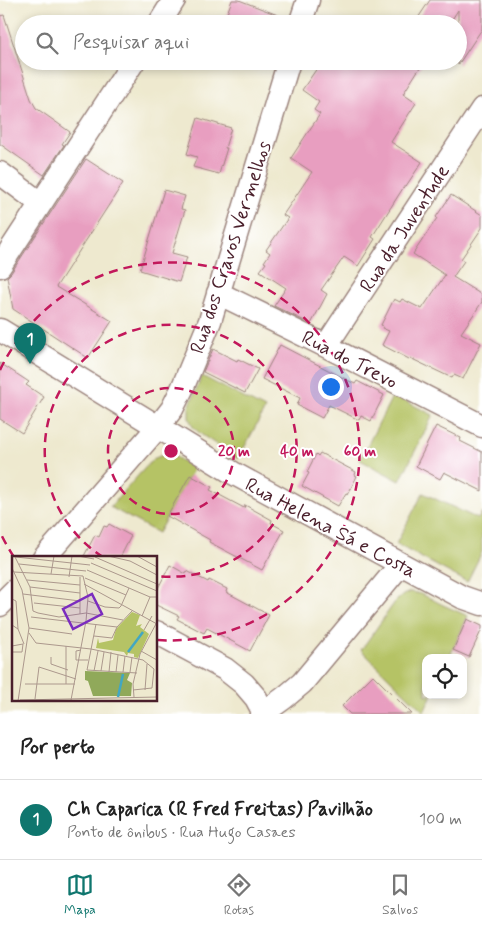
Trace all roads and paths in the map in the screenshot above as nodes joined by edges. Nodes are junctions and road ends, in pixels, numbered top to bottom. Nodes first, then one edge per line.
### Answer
1 (174, 0) edge
2 (308, 0) edge
3 (164, 15) edge
4 (303, 15) edge
5 (128, 70) edge
6 (286, 70) edge
7 (482, 109) edge
8 (0, 174) edge
9 (40, 203) junction
10 (0, 266) edge
11 (218, 293) junction
12 (0, 330) edge
13 (326, 346) junction
14 (479, 418) edge
15 (158, 427) junction
16 (46, 556) edge
17 (401, 564) junction
18 (12, 592) edge
19 (482, 604) edge
20 (0, 605) edge
21 (158, 633) edge
22 (263, 713) edge

1 - 3 street
2 - 4 street
5 - 9 street
6 - 11 street, Rua dos Cravos Vermelhos
7 - 13 street, Rua da Juventude
8 - 9 street
9 - 10 street
11 - 13 street, Rua do Trevo
11 - 15 street, Rua dos Cravos Vermelhos
12 - 15 street, Rua Helena Sá e Costa
13 - 14 street, Rua do Trevo
15 - 16 street, Rua dos Cravos Vermelhos
15 - 17 street, Rua Helena Sá e Costa
17 - 19 street, Rua Helena Sá e Costa
17 - 22 street
18 - 20 street
21 - 22 street

